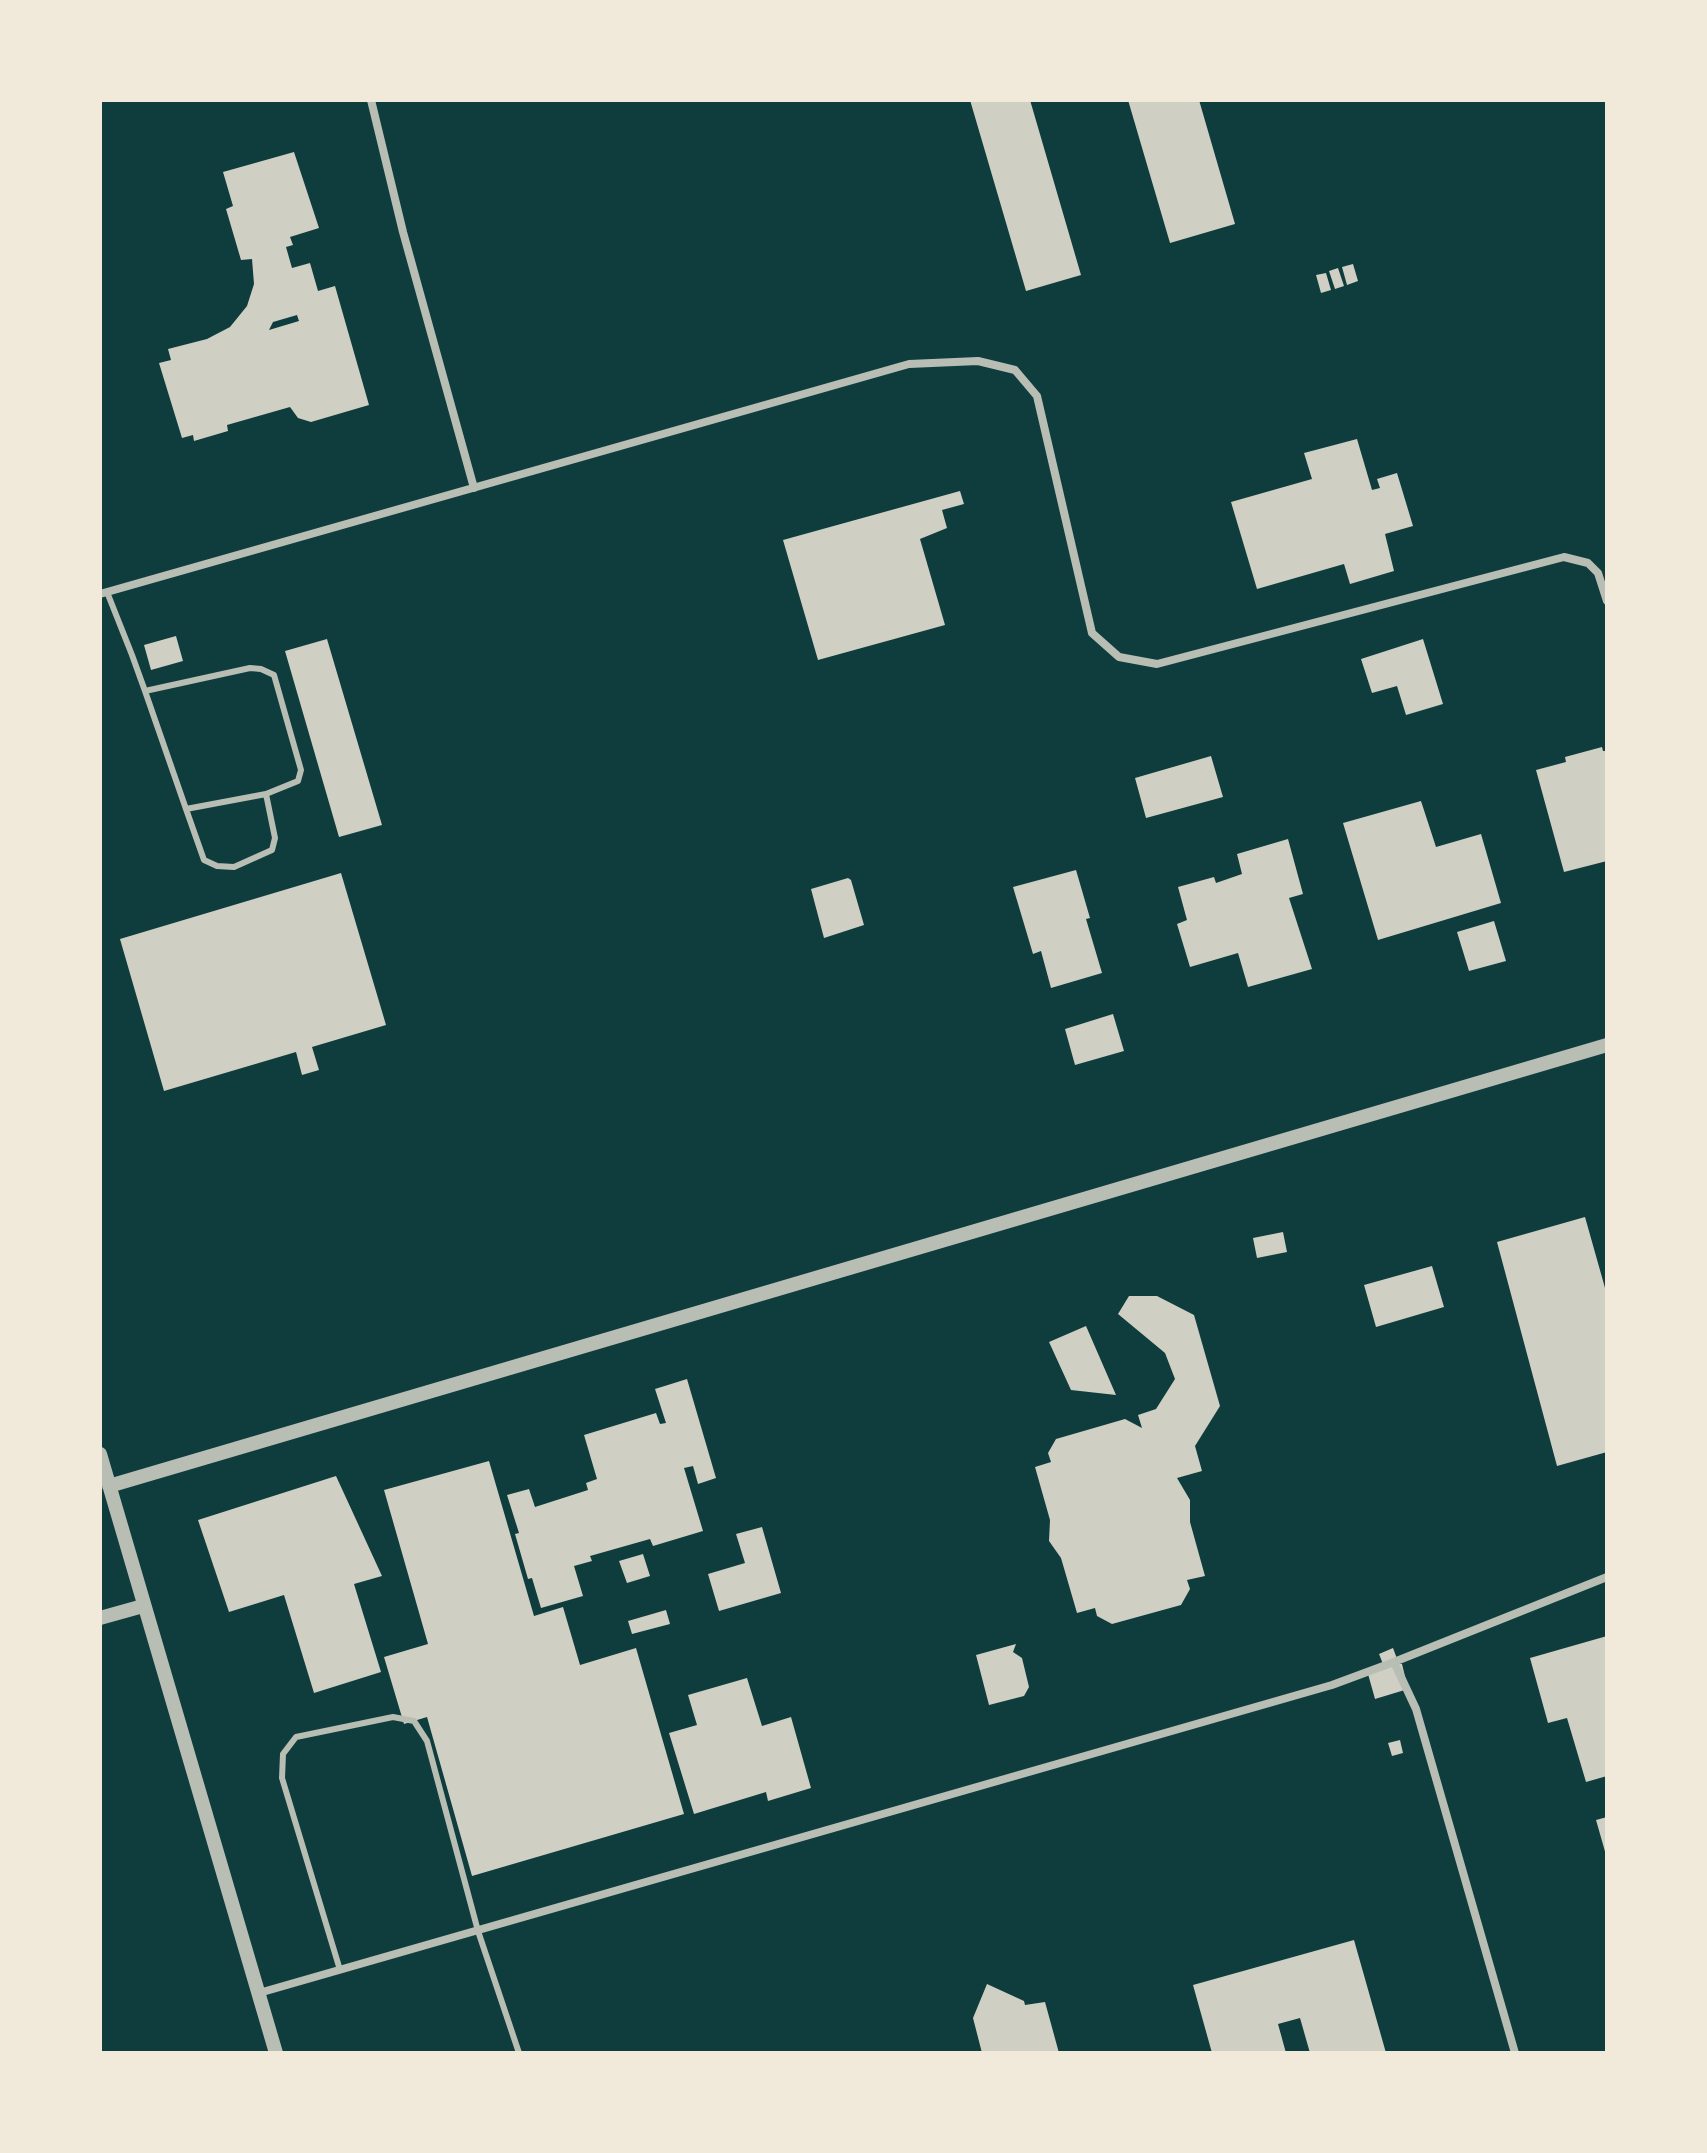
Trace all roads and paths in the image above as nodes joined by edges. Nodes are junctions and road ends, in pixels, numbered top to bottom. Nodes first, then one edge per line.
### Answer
1 (371, 100) edge
2 (474, 488) junction
3 (103, 593) edge
4 (1607, 601) edge
5 (145, 691) junction
6 (266, 794) junction
7 (186, 809) junction
8 (1607, 1045) edge
9 (100, 1454) edge
10 (109, 1486) junction
11 (1607, 1577) edge
12 (143, 1606) junction
13 (100, 1618) edge
14 (1394, 1662) junction
15 (478, 1931) junction
16 (340, 1970) junction
17 (259, 1993) junction
18 (276, 2053) edge
19 (519, 2053) edge
20 (1515, 2053) edge

1 - 2 street
2 - 3 street
2 - 4 street
3 - 5 lane
5 - 6 lane
5 - 7 lane
6 - 7 lane
6 - 7 lane
8 - 10 street
9 - 10 street
10 - 12 street
11 - 14 street
12 - 13 street
12 - 17 street
14 - 15 street
14 - 20 street
15 - 16 street
15 - 16 lane
15 - 19 lane
16 - 17 street
17 - 18 street

